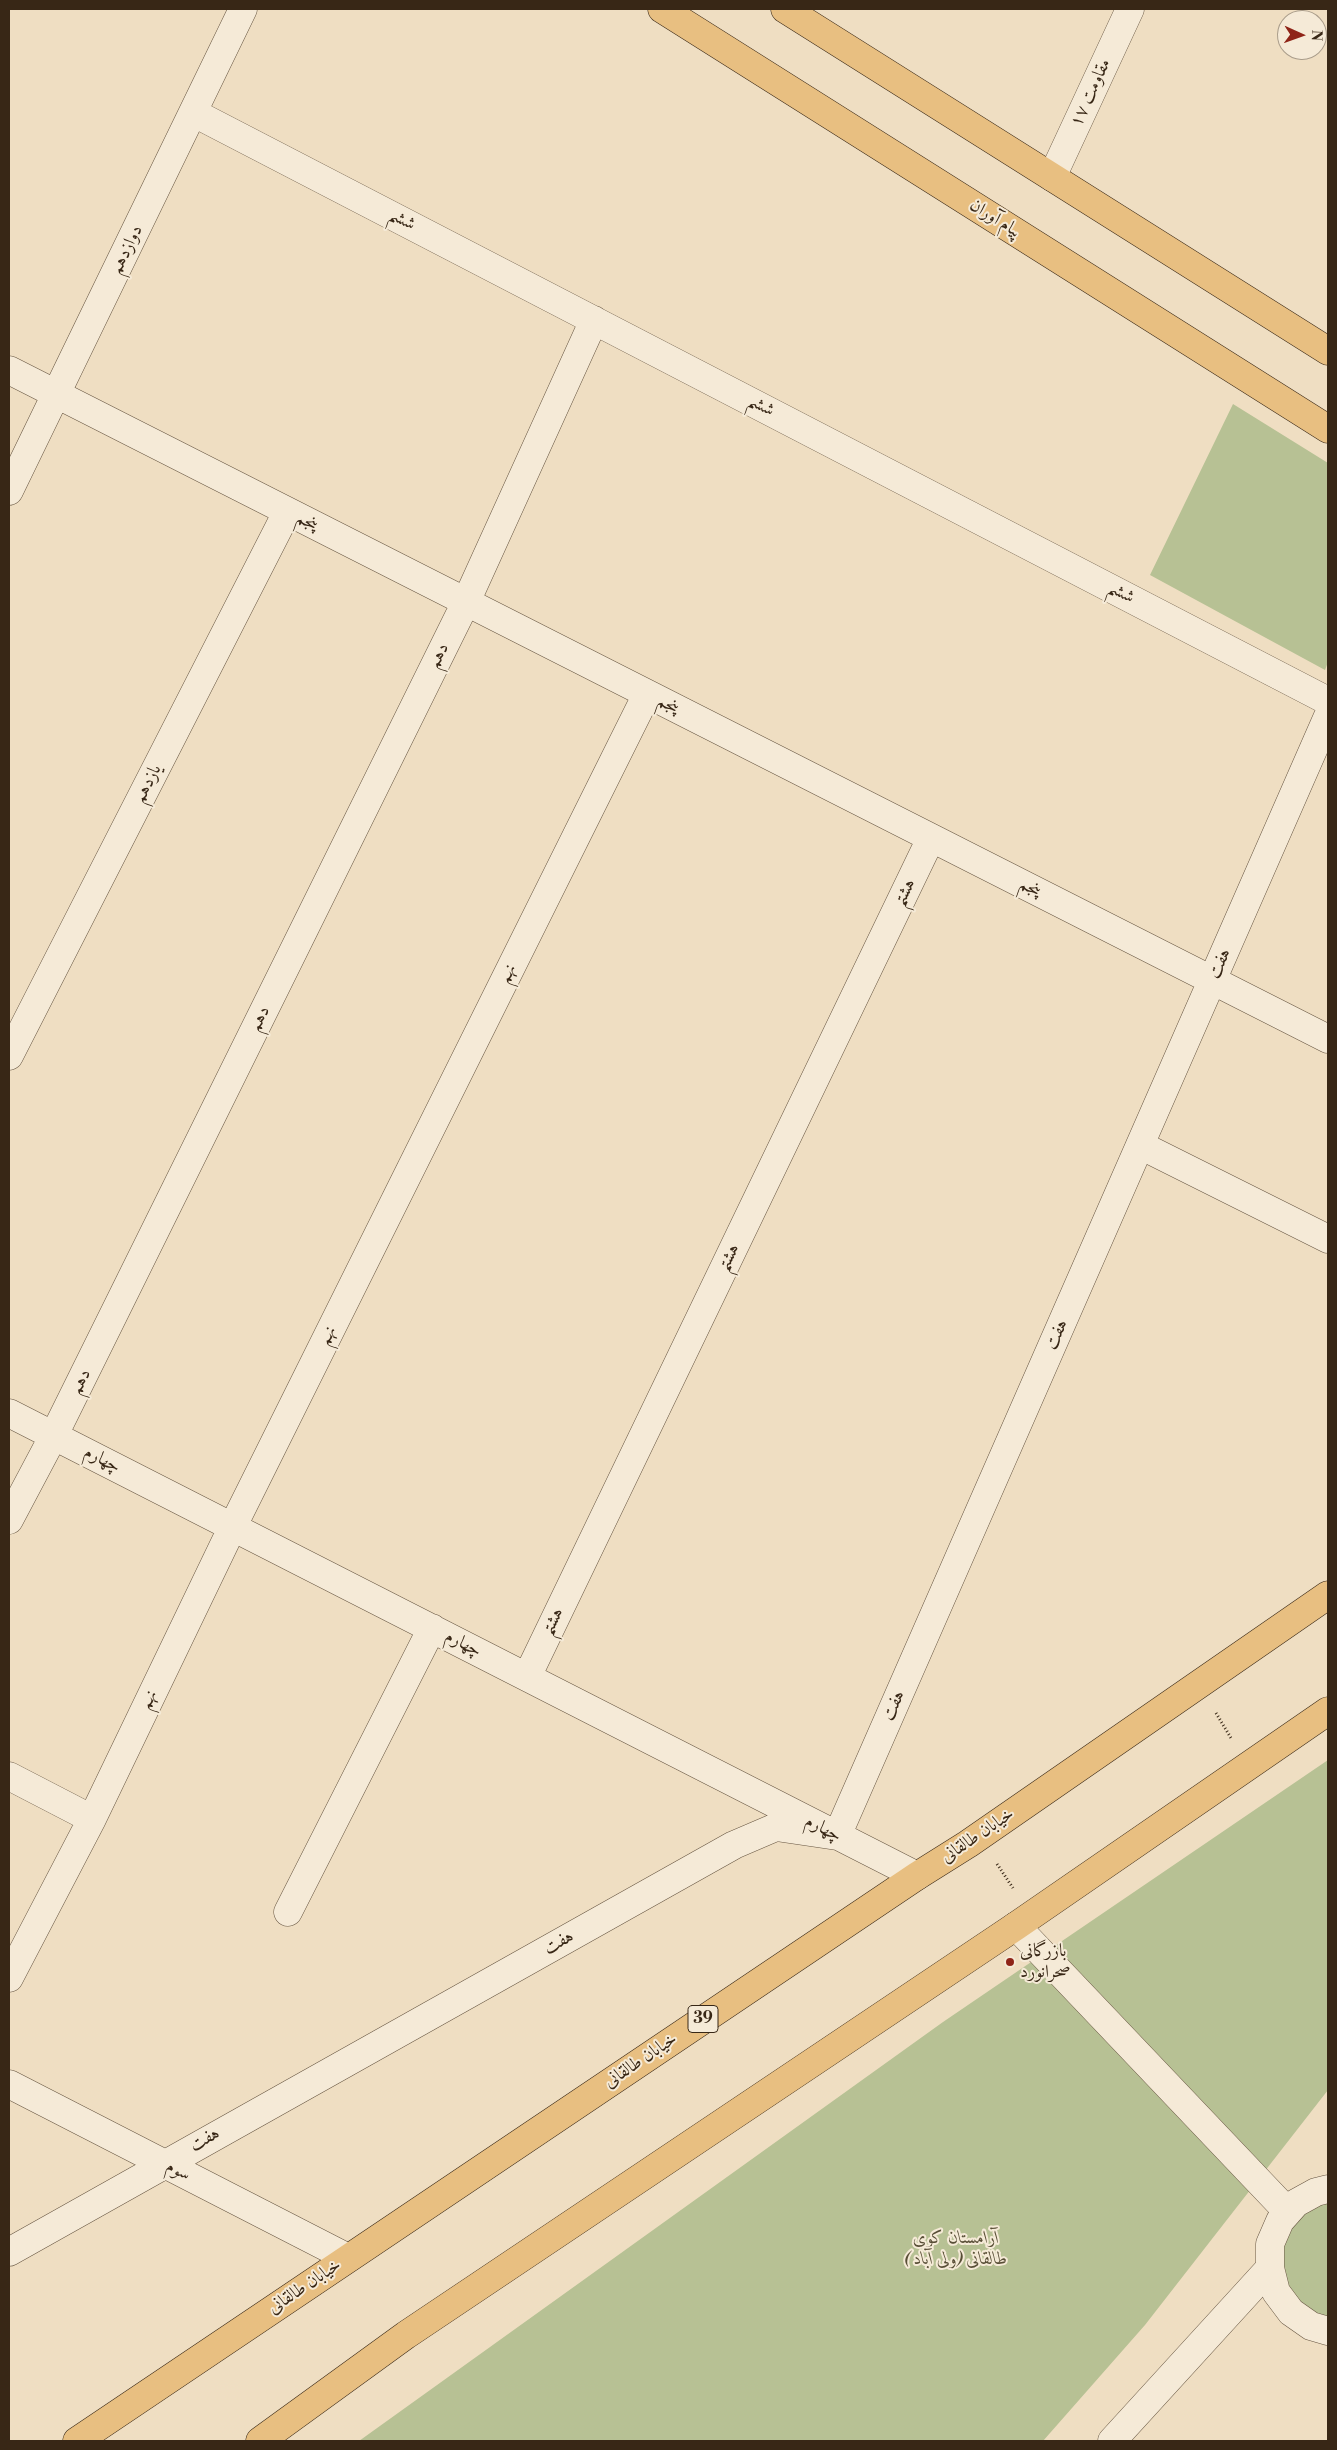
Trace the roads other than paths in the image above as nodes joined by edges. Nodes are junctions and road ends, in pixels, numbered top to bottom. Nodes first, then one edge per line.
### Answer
1 (243, 9) edge
2 (662, 9) edge
3 (785, 9) edge
4 (1130, 9) edge
5 (194, 113) junction
6 (1052, 178) junction
7 (594, 320) junction
8 (1328, 351) edge
9 (9, 370) edge
10 (56, 394) junction
11 (1328, 429) edge
12 (9, 491) edge
13 (287, 512) junction
14 (466, 602) junction
15 (647, 694) junction
16 (1328, 700) edge
17 (1328, 716) edge
18 (931, 838) junction
19 (1213, 981) junction
20 (1328, 1039) edge
21 (9, 1056) edge
22 (1140, 1145) junction
23 (1328, 1239) edge
24 (9, 1413) edge
25 (54, 1435) junction
26 (9, 1520) edge
27 (233, 1526) junction
28 (1328, 1596) edge
29 (432, 1628) junction
30 (527, 1677) junction
31 (1328, 1711) edge
32 (9, 1776) edge
33 (92, 1819) junction
34 (836, 1836) junction
35 (917, 1876) junction
36 (288, 1912) dead end
37 (1024, 1921) junction
38 (9, 1978) edge
39 (9, 2084) edge
40 (163, 2164) junction
41 (1328, 2189) edge
42 (1288, 2212) junction
43 (9, 2252) edge
44 (348, 2258) junction
45 (1270, 2268) junction
46 (1328, 2331) edge
47 (76, 2441) edge
48 (260, 2441) edge
49 (1112, 2441) edge

1 - 5 street, دوازدهم
2 - 11 main road, پیام آوران
3 - 6 main road
4 - 6 street, مقاومت ۱۷
5 - 7 street, ششم
5 - 10 street, دوازدهم
6 - 8 main road
7 - 14 street, دهم
7 - 16 street, ششم
9 - 10 street, پنجم
10 - 12 street, دوازدهم
10 - 13 street, پنجم
13 - 14 street, پنجم
13 - 21 street, یازدهم
14 - 15 street, پنجم
14 - 25 street, دهم
15 - 18 street, پنجم
15 - 27 street, نهم
17 - 19 street, هفت
18 - 19 street, پنجم
18 - 30 street, هشتم
19 - 20 street, پنجم
19 - 22 street, هفت
22 - 23 street
22 - 34 street, هفت
24 - 25 street, چهارم
25 - 26 street, دهم
25 - 27 street, چهارم
27 - 29 street, چهارم
27 - 33 street, نهم
28 - 35 main road, خیابان طالقانی / 39
29 - 30 street, چهارم
29 - 36 street
30 - 34 street, چهارم
31 - 37 main road
32 - 33 street
33 - 38 street, نهم
34 - 35 street, چهارم
34 - 40 street, هفت
35 - 44 main road, خیابان طالقانی / 39
37 - 42 street
37 - 48 main road
39 - 40 street, سوم
40 - 43 street, هفت
40 - 44 street, سوم
41 - 42 street
42 - 45 street
44 - 47 main road, خیابان طالقانی / 39
45 - 46 street
45 - 49 street

